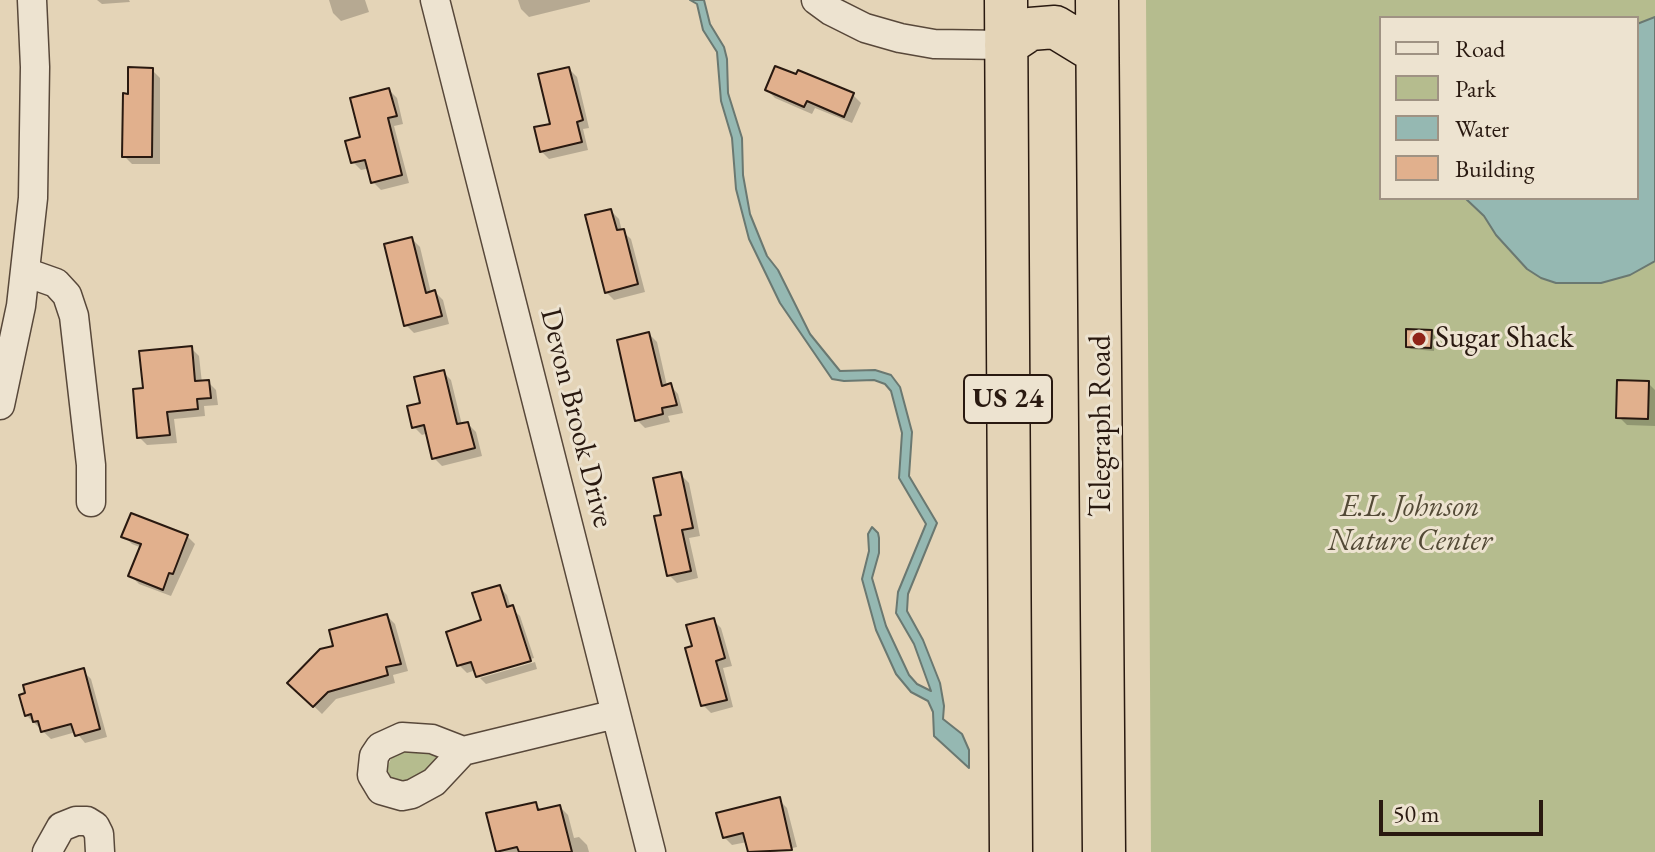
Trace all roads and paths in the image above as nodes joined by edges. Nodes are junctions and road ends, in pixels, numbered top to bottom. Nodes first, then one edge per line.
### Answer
1 (32, 0) edge
2 (435, 0) edge
3 (816, 0) edge
4 (1006, 0) edge
5 (1097, 0) edge
6 (1006, 45) junction
7 (1096, 52) junction
8 (25, 272) junction
9 (0, 405) edge
10 (91, 502) dead end
11 (616, 714) junction
12 (463, 751) dead end
13 (47, 852) edge
14 (100, 852) edge
15 (651, 852) edge
16 (1011, 852) edge
17 (1104, 852) edge

1 - 8 street
2 - 11 street, Devon Brook Drive
3 - 6 street
4 - 6 highway, US 24
5 - 7 highway, Telegraph Road
6 - 7 highway
6 - 16 highway, US 24
7 - 17 highway, Telegraph Road
8 - 9 street
8 - 10 street
11 - 12 street
11 - 15 street, Devon Brook Drive
13 - 14 street

